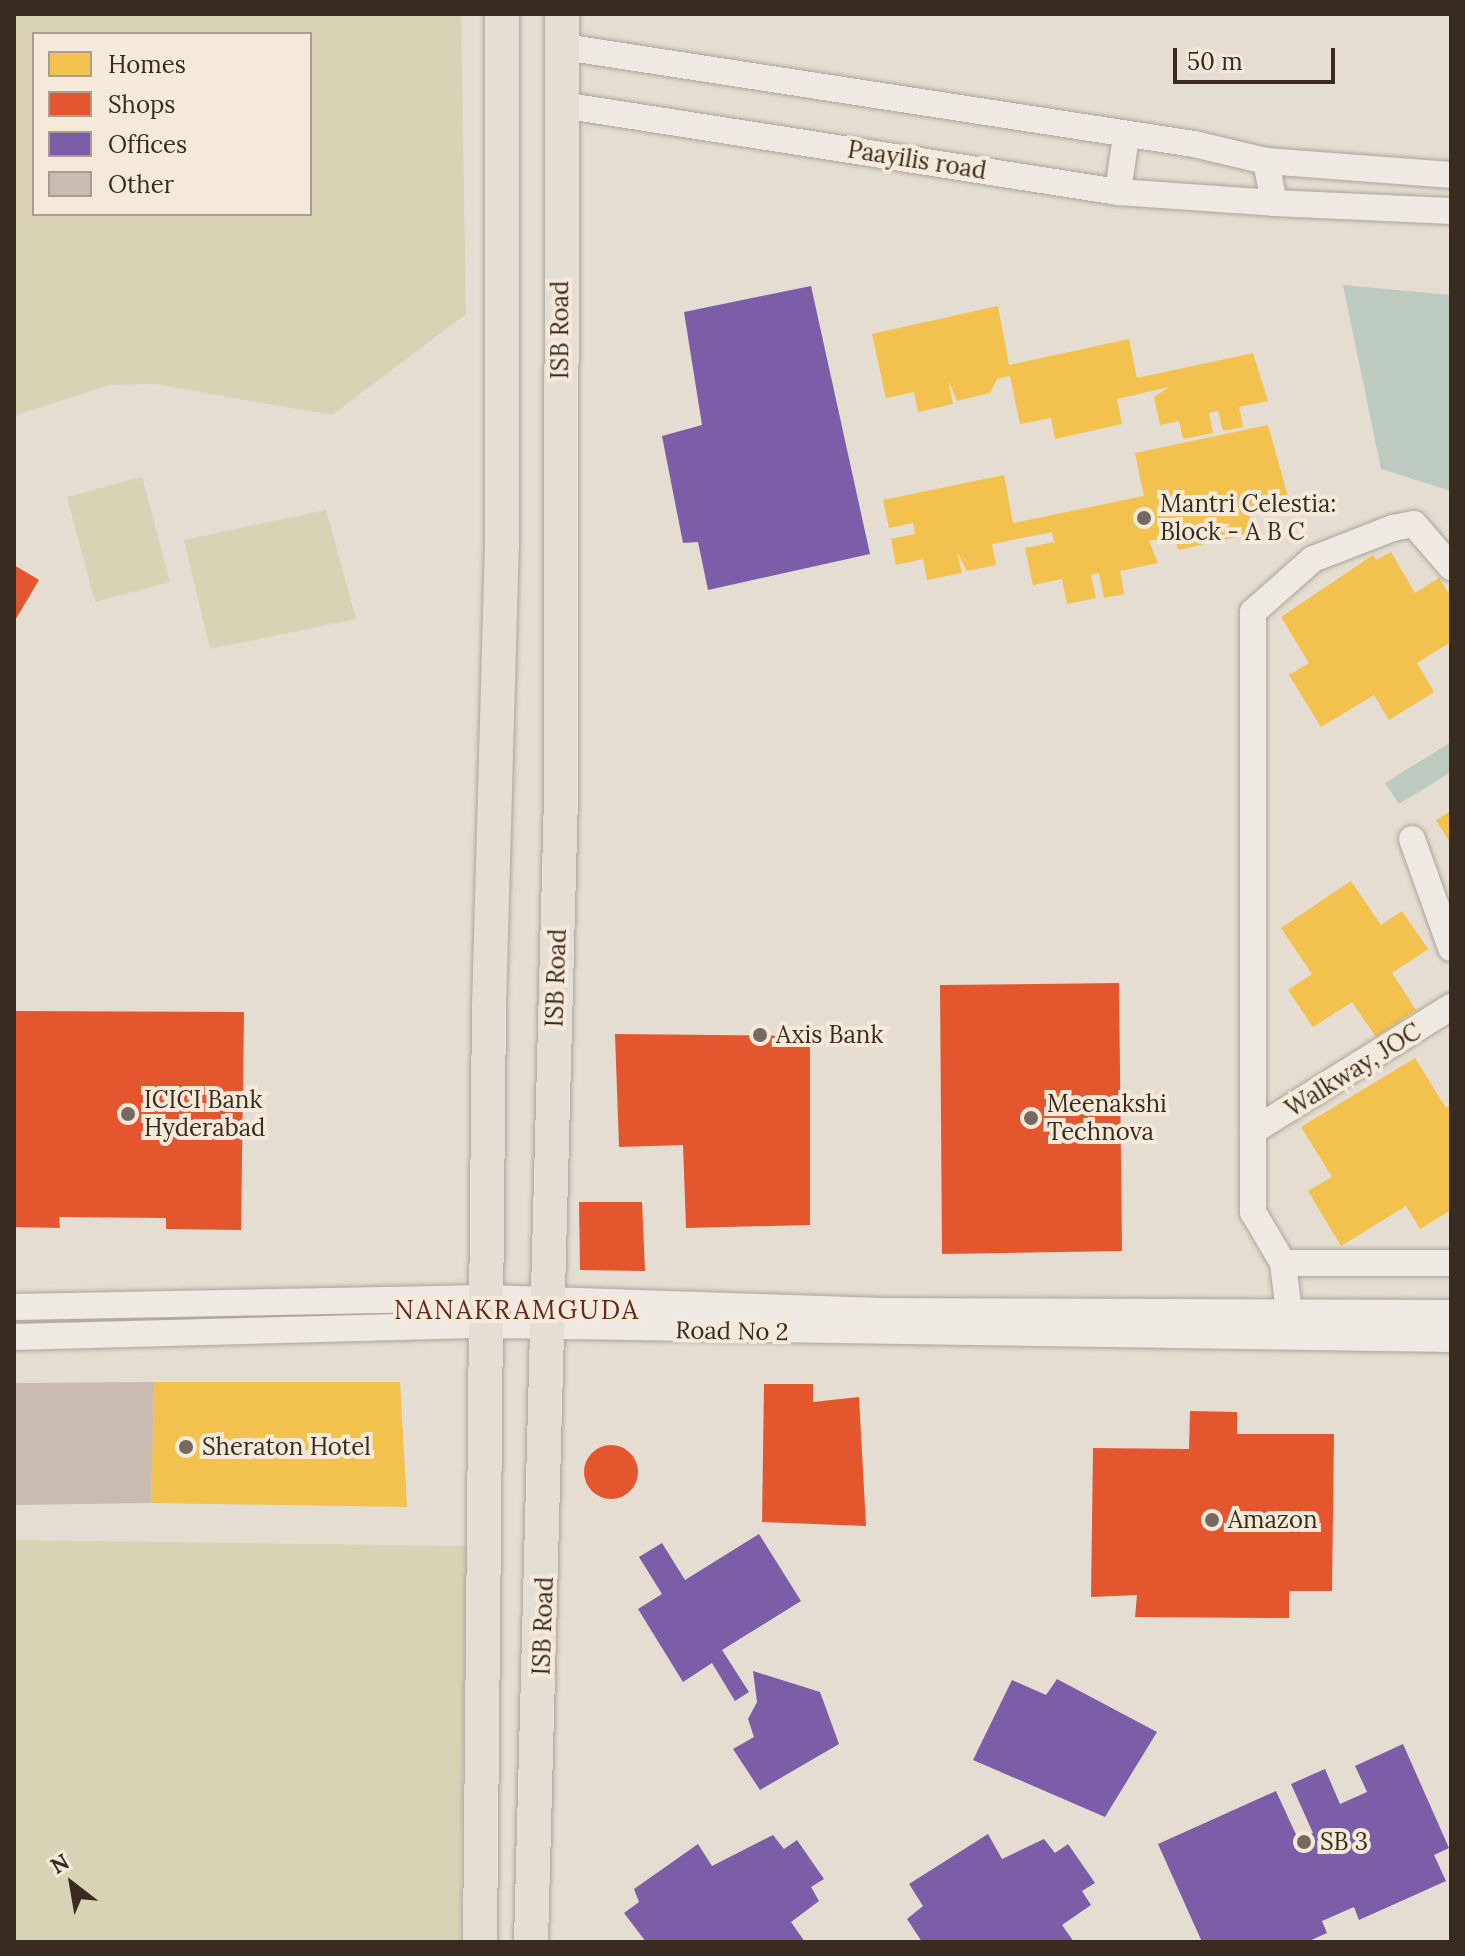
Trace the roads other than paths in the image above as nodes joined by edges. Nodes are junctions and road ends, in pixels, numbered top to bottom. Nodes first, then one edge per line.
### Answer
1 (502, 14) edge
2 (563, 31) edge
3 (562, 105) junction
4 (1126, 136) junction
5 (1266, 161) junction
6 (1451, 175) edge
7 (1118, 192) junction
8 (1274, 203) junction
9 (1451, 211) edge
10 (1451, 567) edge
11 (1412, 839) dead end
12 (1451, 948) edge
13 (1451, 1007) edge
14 (1253, 1131) junction
15 (1283, 1263) junction
16 (1451, 1263) edge
17 (14, 1307) edge
18 (486, 1312) junction
19 (1289, 1312) junction
20 (1451, 1313) edge
21 (552, 1316) junction
22 (14, 1337) edge
23 (1451, 1339) edge
24 (480, 1942) edge
25 (531, 1942) edge

1 - 18 main road
2 - 3 main road, ISB Road
2 - 4 street
3 - 7 street, Paayilis road
3 - 21 main road, ISB Road
4 - 5 street
4 - 7 street
5 - 6 street
5 - 8 street
7 - 8 street, Paayilis road
8 - 9 street, Paayilis road
10 - 14 street
11 - 12 street
13 - 14 street, Walkway, JOC
14 - 15 street
15 - 16 street
15 - 19 street
17 - 18 street, Road No 2
18 - 21 street, Road No 2
18 - 22 street, Road No 2
18 - 24 main road
19 - 20 street, Road No 2
19 - 21 street, Road No 2
21 - 23 street, Road No 2
21 - 25 main road, ISB Road

